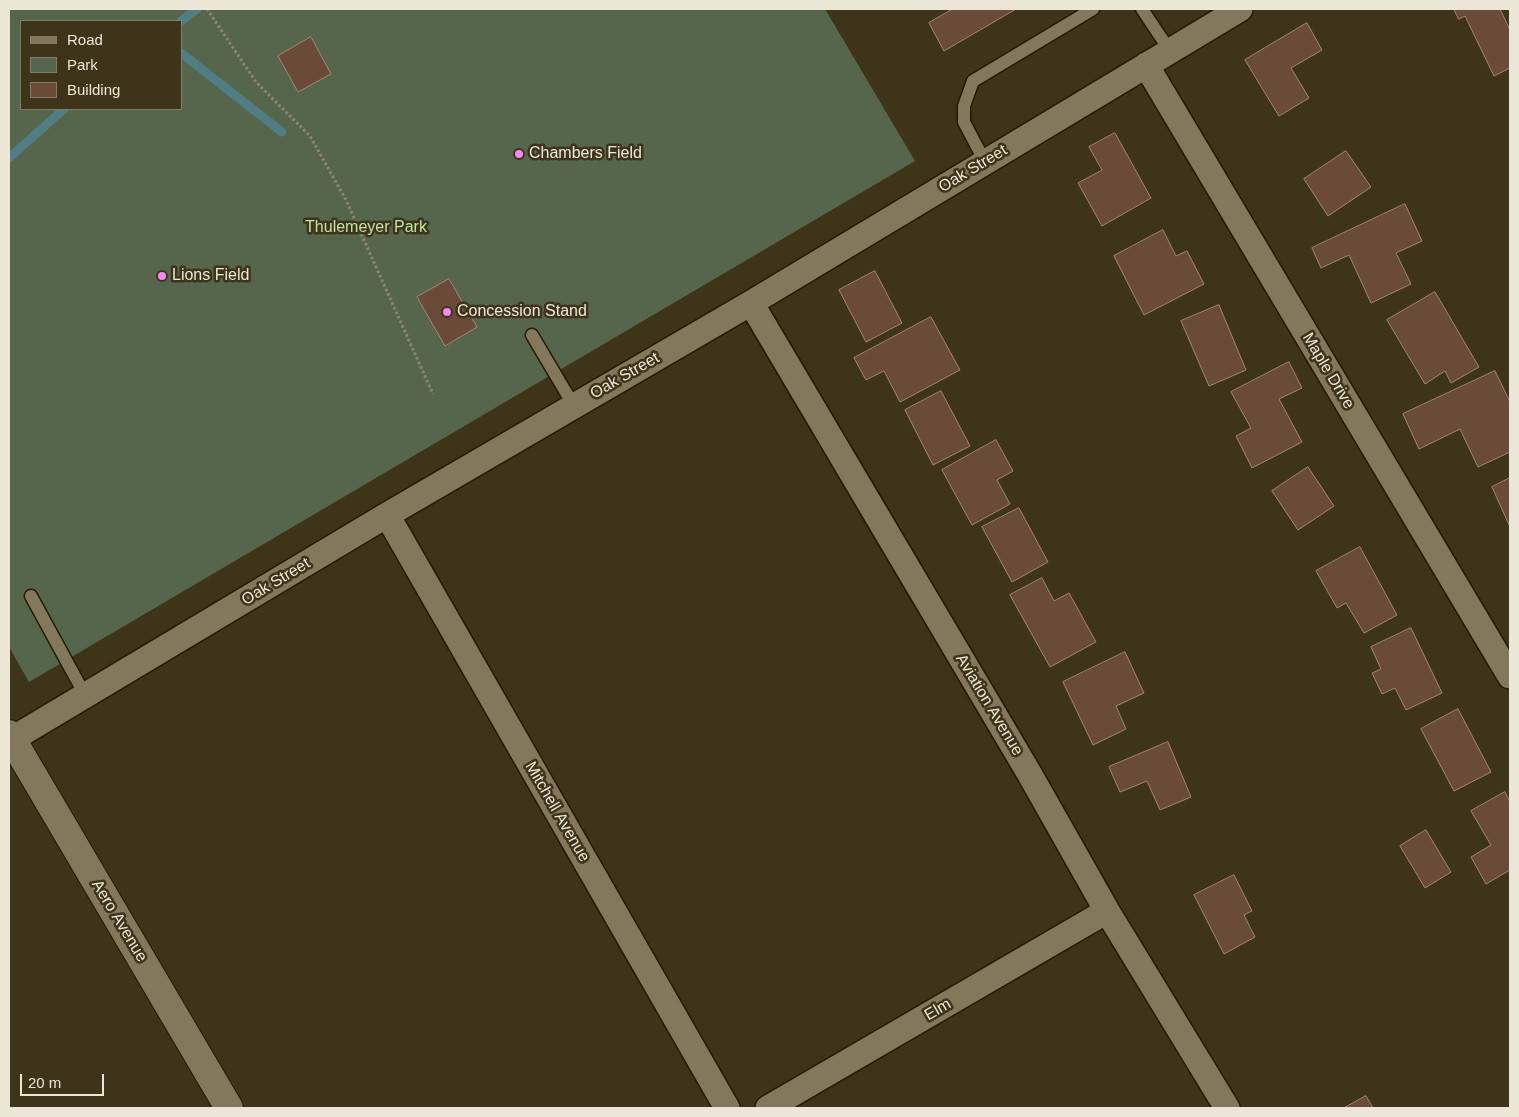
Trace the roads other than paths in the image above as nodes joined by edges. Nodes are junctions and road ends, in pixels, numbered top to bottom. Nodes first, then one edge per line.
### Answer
1 (1093, 9) edge
2 (1142, 9) edge
3 (1240, 9) edge
4 (1170, 51) junction
5 (1146, 65) junction
6 (985, 162) junction
7 (751, 302) junction
8 (532, 335) dead end
9 (574, 406) junction
10 (387, 515) junction
11 (30, 596) dead end
12 (1510, 676) edge
13 (85, 695) junction
14 (10, 738) edge
15 (1107, 912) junction
16 (229, 1108) edge
17 (727, 1108) edge
18 (768, 1108) edge
19 (1227, 1108) edge

1 - 6 lane
2 - 4 lane
3 - 4 street, Oak Street
4 - 5 street, Oak Street
5 - 6 street, Oak Street
5 - 12 street, Maple Drive
6 - 7 street, Oak Street
7 - 9 street, Oak Street
7 - 15 street, Aviation Avenue
8 - 9 lane
9 - 10 street, Oak Street
10 - 13 street, Oak Street
10 - 17 street, Mitchell Avenue
11 - 13 lane
13 - 14 street, Oak Street
14 - 16 street, Aero Avenue
15 - 18 street, Elm
15 - 19 street, Aviation Avenue

